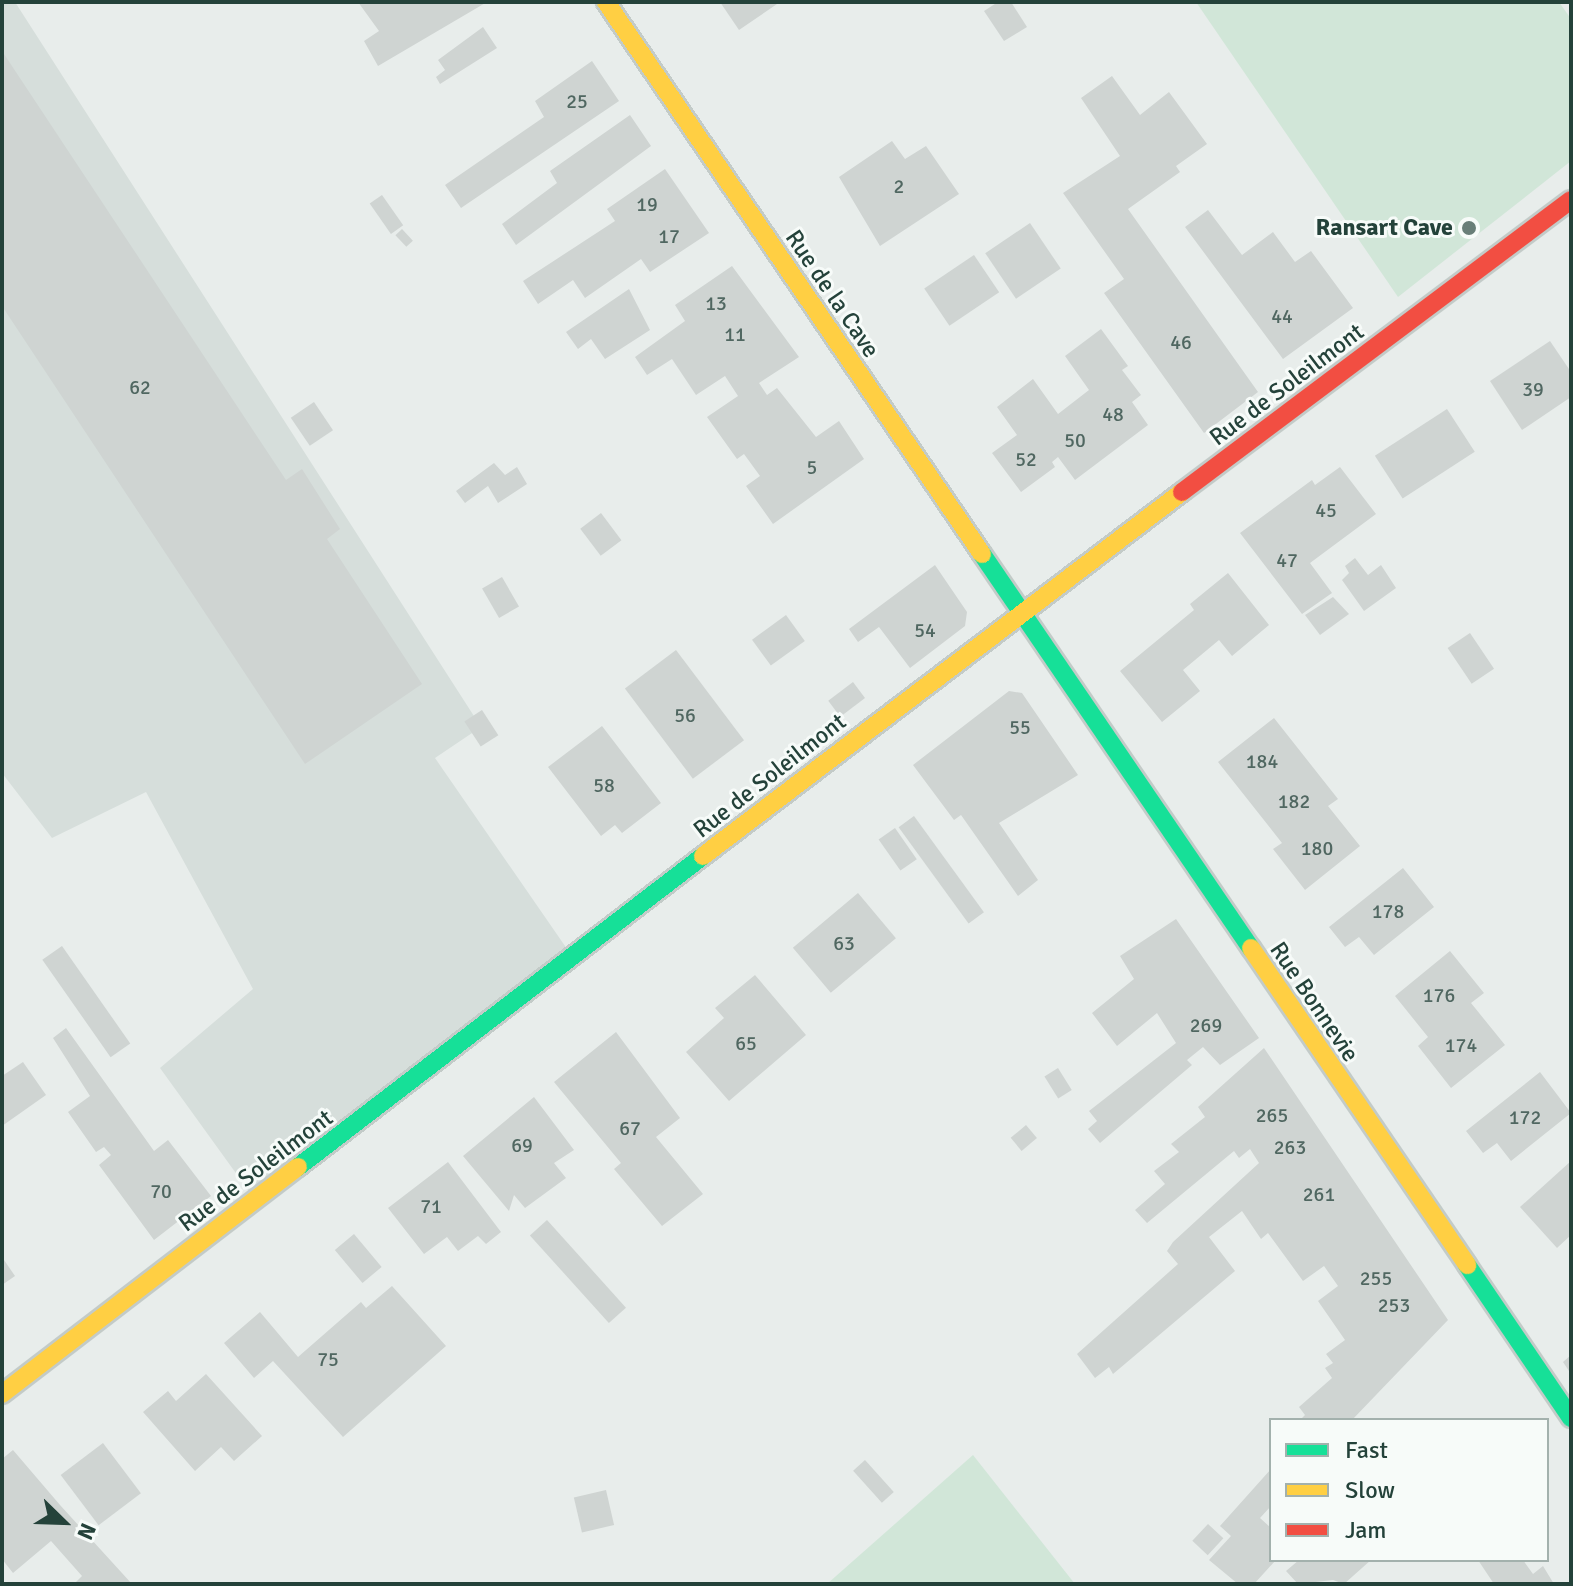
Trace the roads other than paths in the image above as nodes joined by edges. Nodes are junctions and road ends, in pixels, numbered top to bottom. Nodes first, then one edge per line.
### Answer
1 (606, 2) edge
2 (1571, 200) edge
3 (1018, 614) junction
4 (2, 1394) edge
5 (1571, 1418) edge

1 - 3 street, Rue de la Cave
2 - 3 street, Rue de Soleilmont
3 - 4 street, Rue de Soleilmont
3 - 5 street, Rue Bonnevie

